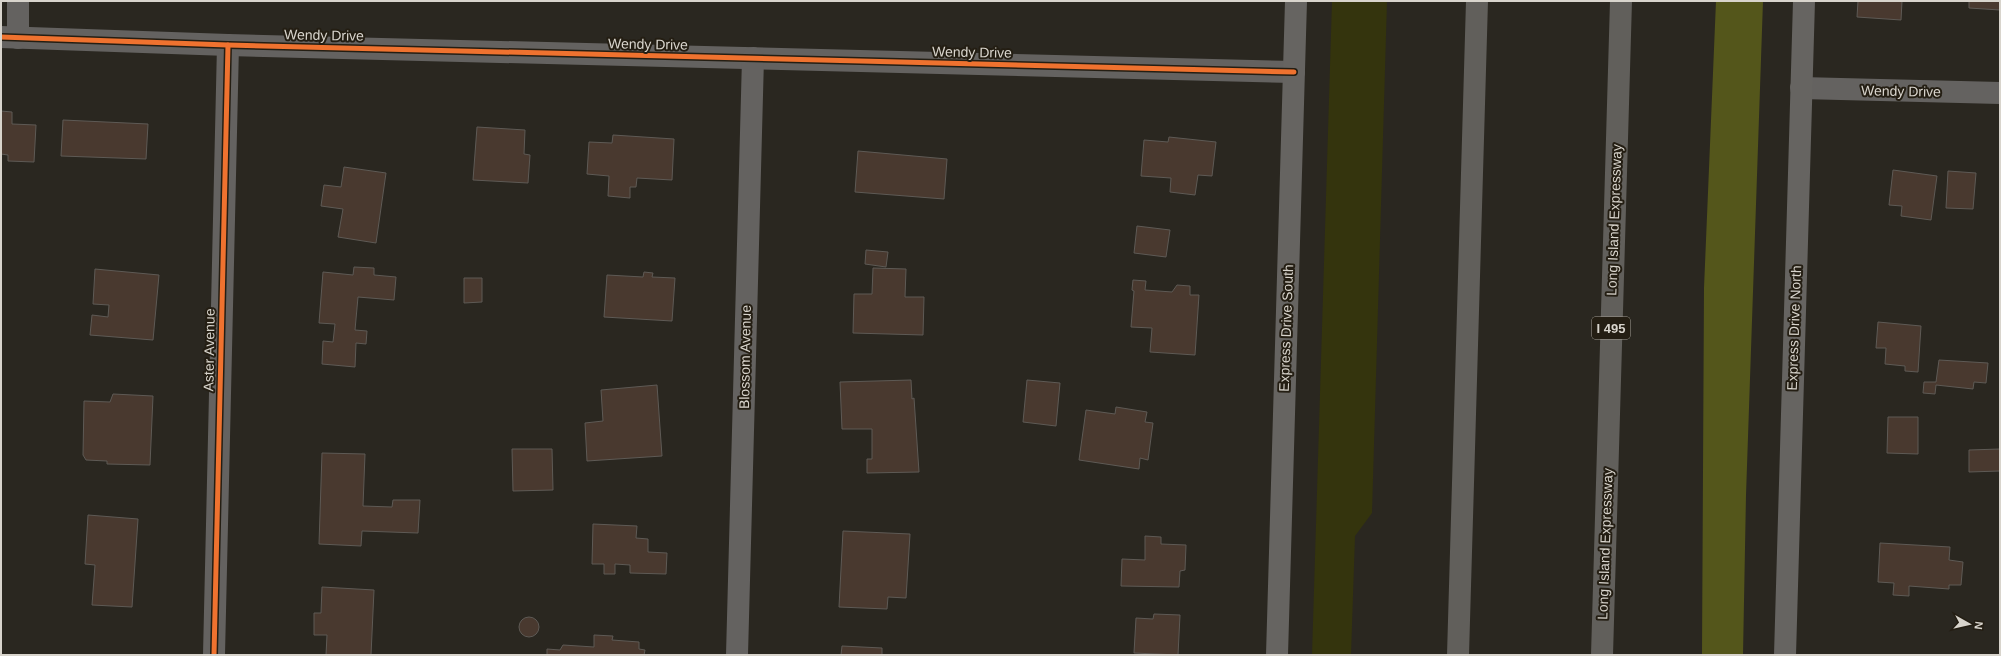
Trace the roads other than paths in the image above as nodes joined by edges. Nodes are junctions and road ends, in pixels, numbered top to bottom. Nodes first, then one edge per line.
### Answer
1 (18, 1) edge
2 (1296, 1) edge
3 (1477, 1) edge
4 (1621, 1) edge
5 (1804, 1) edge
6 (10, 38) edge
7 (228, 45) junction
8 (753, 58) junction
9 (1294, 72) junction
10 (1801, 88) junction
11 (2000, 93) edge
12 (214, 655) edge
13 (737, 655) edge
14 (1277, 655) edge
15 (1458, 655) edge
16 (1602, 655) edge
17 (1785, 655) edge

1 - 6 street
2 - 9 main road, Express Drive South
3 - 15 highway
4 - 16 highway, Long Island Expressway / I 495
5 - 10 main road, Express Drive North
6 - 7 street, Wendy Drive
7 - 8 street, Wendy Drive
7 - 12 street, Aster Avenue
8 - 9 street, Wendy Drive
8 - 13 street, Blossom Avenue
9 - 14 main road, Express Drive South
10 - 11 street, Wendy Drive
10 - 17 main road, Express Drive North

